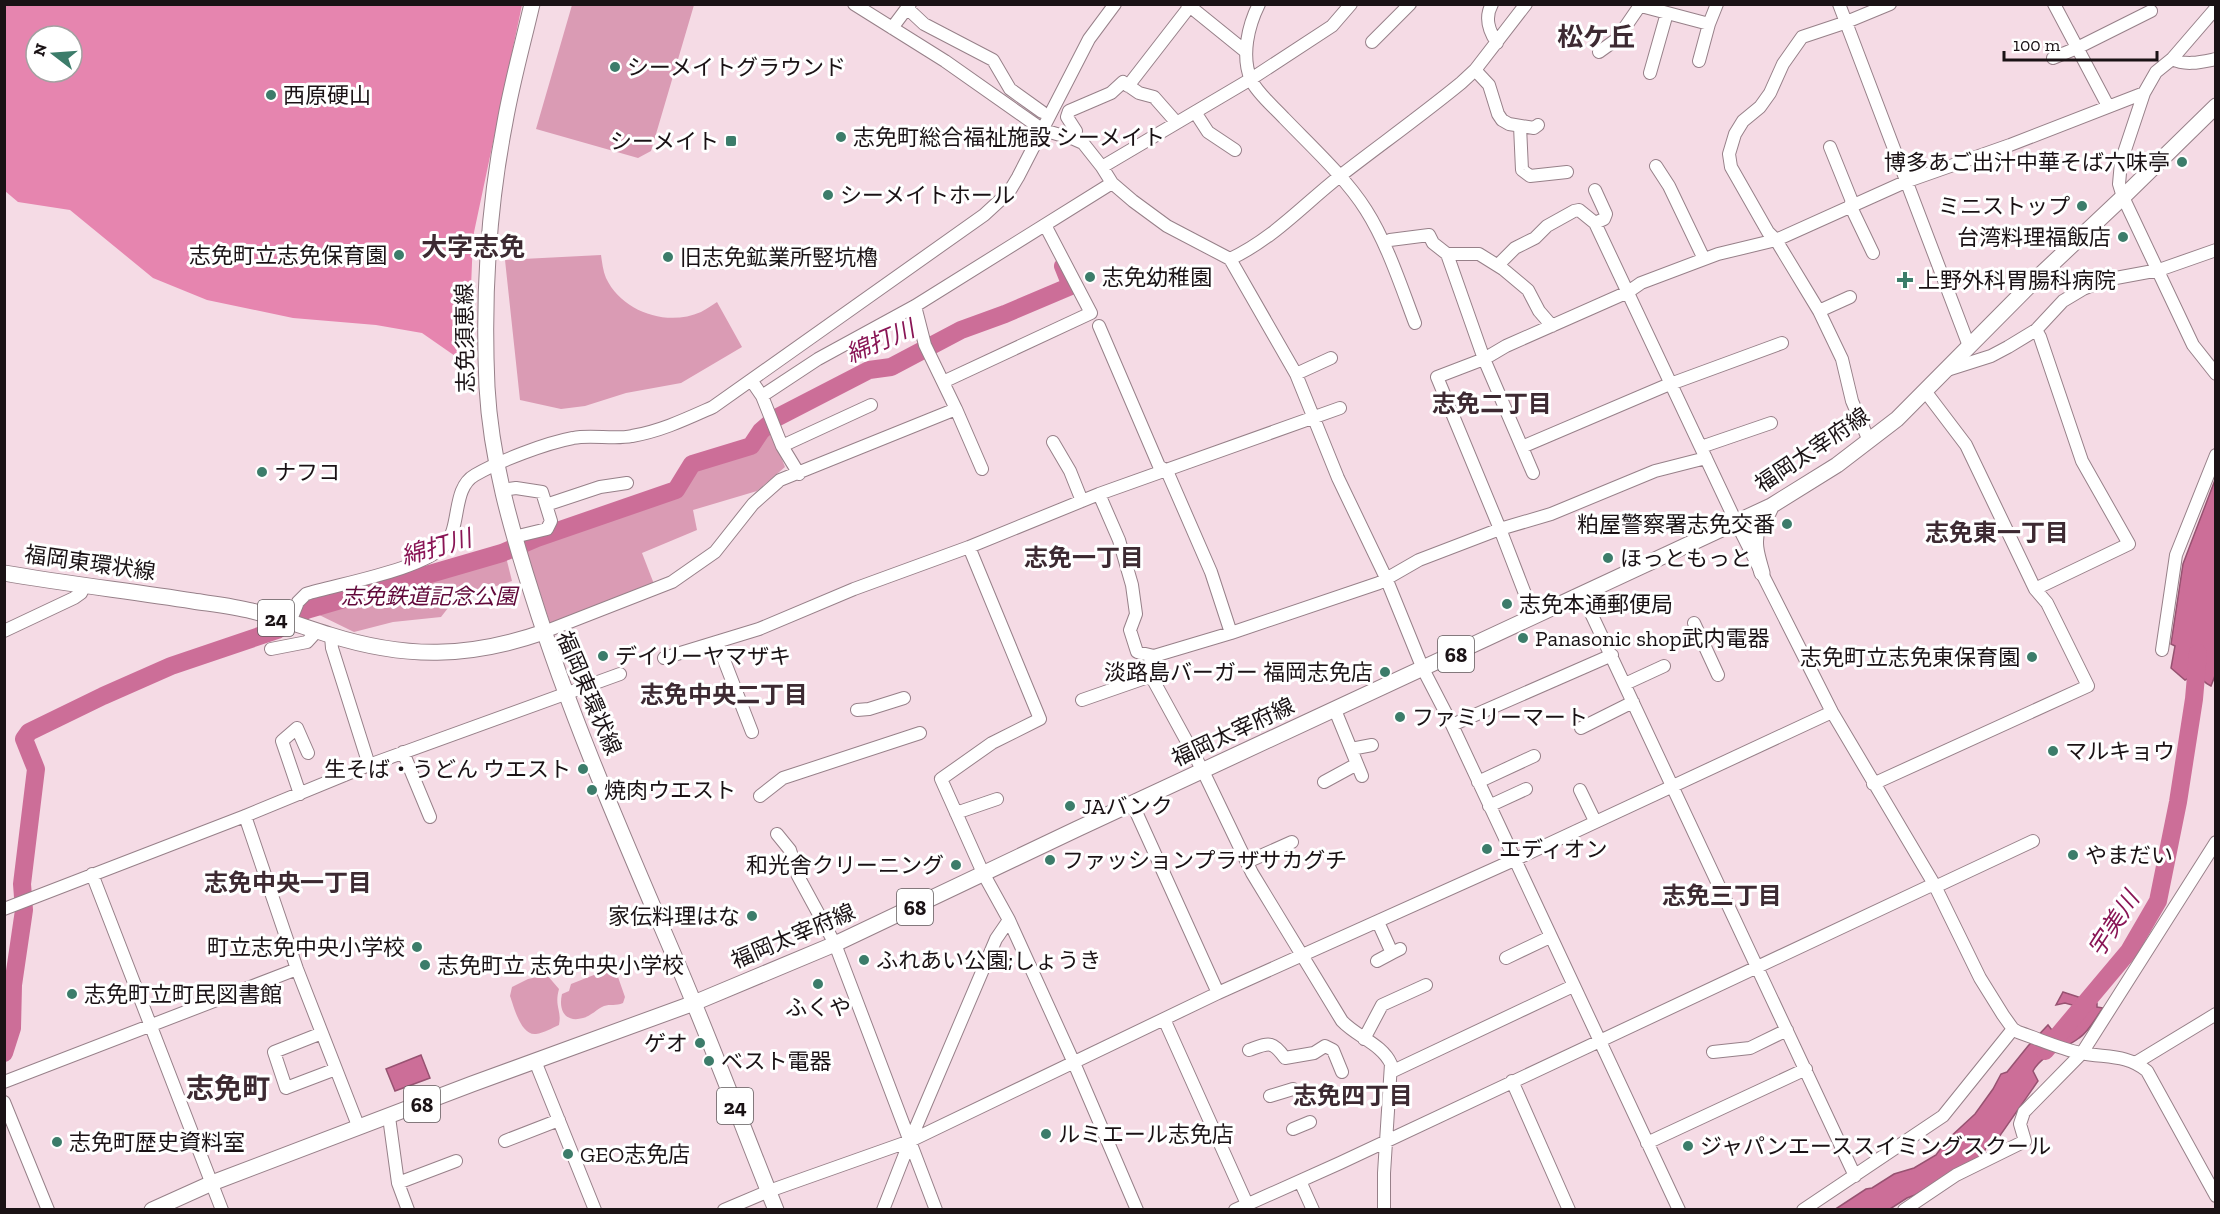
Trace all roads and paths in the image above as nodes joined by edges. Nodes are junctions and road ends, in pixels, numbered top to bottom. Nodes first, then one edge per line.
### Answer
1 (532, 4) edge
2 (854, 4) edge
3 (1115, 4) edge
4 (1259, 4) edge
5 (1351, 4) edge
6 (1410, 4) edge
7 (1492, 4) edge
8 (1526, 4) edge
9 (1717, 4) edge
10 (1839, 4) edge
11 (1890, 4) edge
12 (2054, 4) edge
13 (1189, 5) edge
14 (1641, 5) edge
15 (909, 7) edge
16 (2216, 8) edge
17 (2151, 11) dead end
18 (1667, 13) junction
19 (1844, 23) junction
20 (1709, 24) junction
21 (892, 28) junction
22 (1372, 42) dead end
23 (1497, 43) junction
24 (2077, 48) junction
25 (1245, 51) junction
26 (1599, 52) dead end
27 (2053, 58) dead end
28 (2172, 59) junction
29 (2216, 59) edge
30 (1699, 61) dead end
31 (1474, 70) junction
32 (1650, 74) dead end
33 (1251, 79) junction
34 (1128, 86) junction
35 (2144, 93) junction
36 (2108, 105) junction
37 (2216, 106) edge
38 (1042, 112) dead end
39 (1195, 112) junction
40 (1176, 122) junction
41 (1538, 125) dead end
42 (1520, 126) junction
43 (1043, 130) junction
44 (1074, 139) junction
45 (1830, 147) dead end
46 (1235, 150) dead end
47 (1102, 166) junction
48 (1656, 166) dead end
49 (1567, 171) dead end
50 (1339, 177) junction
51 (1905, 182) junction
52 (1112, 183) junction
53 (1595, 190) dead end
54 (2123, 197) junction
55 (1852, 205) junction
56 (1595, 223) junction
57 (1045, 225) junction
58 (1776, 240) junction
59 (1384, 243) junction
60 (2216, 250) edge
61 (1873, 253) dead end
62 (1447, 254) junction
63 (1230, 259) junction
64 (1704, 260) junction
65 (1498, 265) junction
66 (2159, 270) junction
67 (1628, 292) junction
68 (1850, 297) dead end
69 (915, 306) junction
70 (1819, 311) junction
71 (1415, 323) dead end
72 (1099, 326) dead end
73 (1552, 326) junction
74 (2036, 330) junction
75 (1782, 342) dead end
76 (1969, 346) junction
77 (1331, 358) dead end
78 (1484, 359) junction
79 (1946, 370) junction
80 (1296, 374) junction
81 (2216, 374) edge
82 (751, 380) junction
83 (943, 382) junction
84 (1671, 384) junction
85 (1924, 391) junction
86 (762, 396) junction
87 (871, 405) dead end
88 (1340, 408) dead end
89 (956, 409) junction
90 (1314, 418) junction
91 (1771, 423) dead end
92 (1869, 441) junction
93 (1053, 442) dead end
94 (782, 446) junction
95 (1522, 447) junction
96 (1704, 453) junction
97 (2216, 455) edge
98 (497, 465) junction
99 (982, 469) dead end
100 (1167, 471) junction
101 (1533, 473) dead end
102 (799, 474) junction
103 (627, 483) dead end
104 (502, 490) junction
105 (1099, 494) junction
106 (1082, 501) junction
107 (546, 505) junction
108 (1771, 506) junction
109 (1736, 522) junction
110 (1500, 529) junction
111 (514, 537) junction
112 (969, 547) junction
113 (4, 573) edge
114 (1762, 573) junction
115 (1386, 578) junction
116 (85, 585) junction
117 (2035, 589) junction
118 (1582, 594) junction
119 (1534, 617) junction
120 (290, 622) junction
121 (1694, 622) dead end
122 (4, 631) edge
123 (544, 632) junction
124 (324, 633) junction
125 (1231, 633) junction
126 (717, 642) junction
127 (271, 649) dead end
128 (2162, 650) dead end
129 (1612, 655) junction
130 (1154, 656) junction
131 (664, 658) dead end
132 (1664, 666) dead end
133 (1423, 669) junction
134 (620, 674) dead end
135 (1718, 675) dead end
136 (1151, 676) junction
137 (1625, 684) junction
138 (565, 693) junction
139 (904, 698) dead end
140 (1082, 700) dead end
141 (1633, 702) junction
142 (858, 710) dead end
143 (1335, 710) junction
144 (1832, 712) junction
145 (1452, 725) junction
146 (1581, 728) dead end
147 (752, 732) dead end
148 (920, 733) dead end
149 (1372, 745) dead end
150 (1351, 749) junction
151 (404, 752) junction
152 (308, 753) dead end
153 (1534, 756) dead end
154 (1357, 764) junction
155 (369, 765) junction
156 (1203, 771) junction
157 (1362, 776) dead end
158 (1324, 782) dead end
159 (1478, 782) junction
160 (1873, 784) junction
161 (1673, 785) junction
162 (1526, 789) dead end
163 (1580, 790) dead end
164 (300, 794) junction
165 (760, 796) dead end
166 (997, 799) dead end
167 (1132, 803) junction
168 (1489, 806) junction
169 (956, 813) junction
170 (245, 816) junction
171 (430, 817) dead end
172 (1595, 822) junction
173 (777, 834) dead end
174 (2033, 841) dead end
175 (1293, 842) dead end
176 (2216, 842) edge
177 (1514, 860) junction
178 (1247, 862) junction
179 (983, 873) junction
180 (92, 874) junction
181 (1935, 886) junction
182 (4, 909) edge
183 (1009, 920) junction
184 (1378, 922) junction
185 (1550, 937) junction
186 (835, 944) junction
187 (1302, 956) junction
188 (1506, 958) dead end
189 (1377, 961) dead end
190 (1758, 967) junction
191 (297, 969) junction
192 (1426, 984) dead end
193 (1573, 986) junction
194 (1218, 993) junction
195 (694, 1003) junction
196 (2216, 1014) edge
197 (1164, 1019) junction
198 (150, 1026) junction
199 (1787, 1030) junction
200 (2016, 1031) junction
201 (322, 1033) junction
202 (1364, 1039) junction
203 (1599, 1041) junction
204 (1249, 1050) dead end
205 (1713, 1052) dead end
206 (2078, 1053) junction
207 (535, 1061) junction
208 (2137, 1062) junction
209 (1074, 1063) junction
210 (336, 1069) junction
211 (1806, 1070) junction
212 (1342, 1072) dead end
213 (1391, 1072) junction
214 (1512, 1082) junction
215 (6, 1084) edge
216 (1293, 1089) dead end
217 (1270, 1096) dead end
218 (4, 1102) edge
219 (389, 1117) junction
220 (559, 1120) junction
221 (1310, 1122) dead end
222 (359, 1128) junction
223 (1293, 1130) dead end
224 (506, 1141) dead end
225 (910, 1141) junction
226 (1386, 1141) junction
227 (1647, 1143) junction
228 (456, 1161) dead end
229 (1856, 1176) junction
230 (1300, 1181) junction
231 (398, 1183) junction
232 (212, 1184) junction
233 (769, 1191) junction
234 (2216, 1196) edge
235 (1247, 1204) junction
236 (48, 1209) edge
237 (152, 1209) edge
238 (222, 1209) edge
239 (408, 1209) edge
240 (595, 1209) edge
241 (724, 1209) edge
242 (776, 1209) edge
243 (883, 1209) edge
244 (936, 1209) edge
245 (1137, 1209) edge
246 (1235, 1209) edge
247 (1313, 1209) edge
248 (1384, 1209) edge
249 (1569, 1209) edge
250 (1679, 1209) edge
251 (1803, 1209) edge
252 (1904, 1209) edge

1 - 98 main road, 志免須恵線
2 - 21 street
3 - 43 street
4 - 25 street
5 - 33 street
6 - 22 street
7 - 23 street
8 - 23 street
9 - 20 street
10 - 19 street
11 - 19 street
12 - 24 street
13 - 25 street
13 - 34 street
14 - 18 street
14 - 26 street
15 - 21 street
15 - 38 street
16 - 28 street
17 - 24 street
18 - 20 street
18 - 32 street
19 - 51 street
19 - 58 street
20 - 30 street
21 - 43 street
23 - 31 street
24 - 27 street
24 - 36 street
25 - 33 street
28 - 29 street
28 - 35 street
31 - 42 street
31 - 50 street
33 - 39 street
33 - 50 street
34 - 40 street
34 - 44 street
35 - 36 street
35 - 54 street
36 - 51 street
37 - 54 main road, 福岡太宰府線 / 68
39 - 40 street
39 - 46 street
40 - 47 street
41 - 42 street
42 - 49 street
43 - 44 street
43 - 82 street
44 - 47 street
45 - 55 street
47 - 52 street
48 - 64 street
50 - 59 street
50 - 63 street
51 - 55 street
51 - 76 street
52 - 57 street
52 - 63 street
53 - 56 street
54 - 66 street
54 - 76 main road, 福岡太宰府線 / 68
55 - 58 street
55 - 61 street
56 - 65 street
56 - 67 street
57 - 69 street
57 - 83 street
58 - 64 street
58 - 70 street
59 - 62 street
59 - 71 street
60 - 66 street
62 - 65 street
62 - 78 street
63 - 80 street
64 - 67 street
65 - 73 street
66 - 74 street
66 - 81 street
67 - 73 street
67 - 84 street
68 - 70 street
69 - 83 street
69 - 86 street
70 - 92 street
72 - 100 street
73 - 78 street
74 - 79 street
74 - 117 street
75 - 84 street
76 - 79 main road, 福岡太宰府線 / 68
77 - 80 street
78 - 95 street
78 - 110 street
79 - 85 main road, 福岡太宰府線 / 68
80 - 90 street
82 - 86 street
82 - 98 street
83 - 89 street
84 - 95 street
84 - 96 street
85 - 92 main road, 福岡太宰府線 / 68
85 - 117 street
86 - 94 street
87 - 94 street
88 - 90 street
89 - 99 street
89 - 102 street
90 - 100 street
90 - 115 street
91 - 96 street
92 - 108 main road, 福岡太宰府線 / 68
93 - 106 street
94 - 102 street
95 - 101 street
96 - 109 street
96 - 110 street
97 - 128 street
98 - 104 main road, 志免須恵線
98 - 120 street
100 - 105 street
100 - 125 street
102 - 123 street
103 - 107 street
104 - 107 street
104 - 111 main road, 志免須恵線
105 - 106 street
105 - 130 street
106 - 112 street
107 - 111 street
108 - 109 main road, 福岡太宰府線 / 68
108 - 114 main road
109 - 114 street
109 - 118 main road, 福岡太宰府線 / 68
110 - 115 street
110 - 119 street
111 - 123 main road, 志免須恵線
112 - 126 street
112 - 169 street
113 - 116 main road, 福岡東環状線 / 24
114 - 144 street
115 - 125 street
115 - 133 street
116 - 120 main road, 福岡東環状線 / 24
116 - 122 street
117 - 160 street
118 - 119 main road, 福岡太宰府線 / 68
118 - 129 street
119 - 133 main road, 福岡太宰府線 / 68
120 - 124 main road, 福岡東環状線 / 24
121 - 135 street
123 - 124 main road, 福岡東環状線 / 24
123 - 138 main road, 福岡東環状線 / 24
124 - 127 street
124 - 155 street
125 - 130 street
126 - 131 street
126 - 147 street
129 - 137 street
129 - 145 street
130 - 136 street
132 - 137 street
133 - 143 main road, 福岡太宰府線 / 68
133 - 145 street
134 - 138 street
136 - 140 street
136 - 156 street
137 - 141 street
138 - 151 street
138 - 195 main road, 福岡東環状線 / 24
139 - 142 street
141 - 146 street
141 - 161 street
143 - 150 street
143 - 156 main road, 福岡太宰府線 / 68
144 - 160 street
144 - 161 street
145 - 159 street
148 - 165 street
149 - 150 street
150 - 154 street
151 - 155 street
151 - 171 street
152 - 164 street
153 - 159 street
154 - 157 street
154 - 158 street
155 - 164 street
156 - 167 main road, 福岡太宰府線 / 68
156 - 178 street
159 - 168 street
160 - 181 street
161 - 172 street
161 - 190 street
162 - 168 street
163 - 172 street
164 - 170 street
166 - 169 street
167 - 179 main road, 福岡太宰府線 / 68
167 - 194 street
168 - 177 street
169 - 179 street
170 - 180 street
170 - 191 street
172 - 177 street
173 - 186 street
174 - 181 street
175 - 178 street
176 - 206 street
177 - 184 street
177 - 185 street
178 - 187 street
179 - 183 street
179 - 186 main road, 福岡太宰府線 / 68
180 - 182 street
180 - 198 street
181 - 190 street
181 - 200 street
183 - 209 street
183 - 225 street
184 - 187 street
184 - 189 street
185 - 188 street
185 - 193 street
186 - 195 main road, 福岡太宰府線 / 68
186 - 225 street
187 - 194 street
187 - 202 street
190 - 199 street
190 - 203 street
191 - 198 street
191 - 201 street
192 - 202 street
193 - 203 street
193 - 213 street
194 - 197 street
195 - 207 main road, 福岡太宰府線 / 68
195 - 233 main road, 福岡東環状線 / 24
196 - 208 street
197 - 209 street
197 - 235 street
198 - 215 street
198 - 232 street
199 - 205 street
199 - 211 street
200 - 206 street
200 - 229 street
201 - 210 street
201 - 210 street
202 - 213 street
203 - 214 street
203 - 227 street
204 - 212 street
206 - 208 street
206 - 252 street
207 - 219 main road, 福岡太宰府線 / 68
207 - 220 street
208 - 234 street
209 - 225 street
209 - 245 street
210 - 222 street
211 - 227 street
211 - 229 street
213 - 226 street
214 - 226 street
214 - 249 street
216 - 217 street
218 - 236 street
219 - 222 main road, 福岡太宰府線 / 68
219 - 231 street
220 - 224 street
220 - 240 street
221 - 223 street
222 - 232 main road, 福岡太宰府線 / 68
225 - 233 street
225 - 243 street
225 - 244 street
226 - 230 street
226 - 248 street
227 - 250 street
228 - 231 street
229 - 251 street
230 - 235 street
230 - 247 street
231 - 239 street
232 - 237 main road, 福岡太宰府線 / 68
232 - 238 street
233 - 241 street
233 - 242 main road, 福岡東環状線 / 24
235 - 246 street

